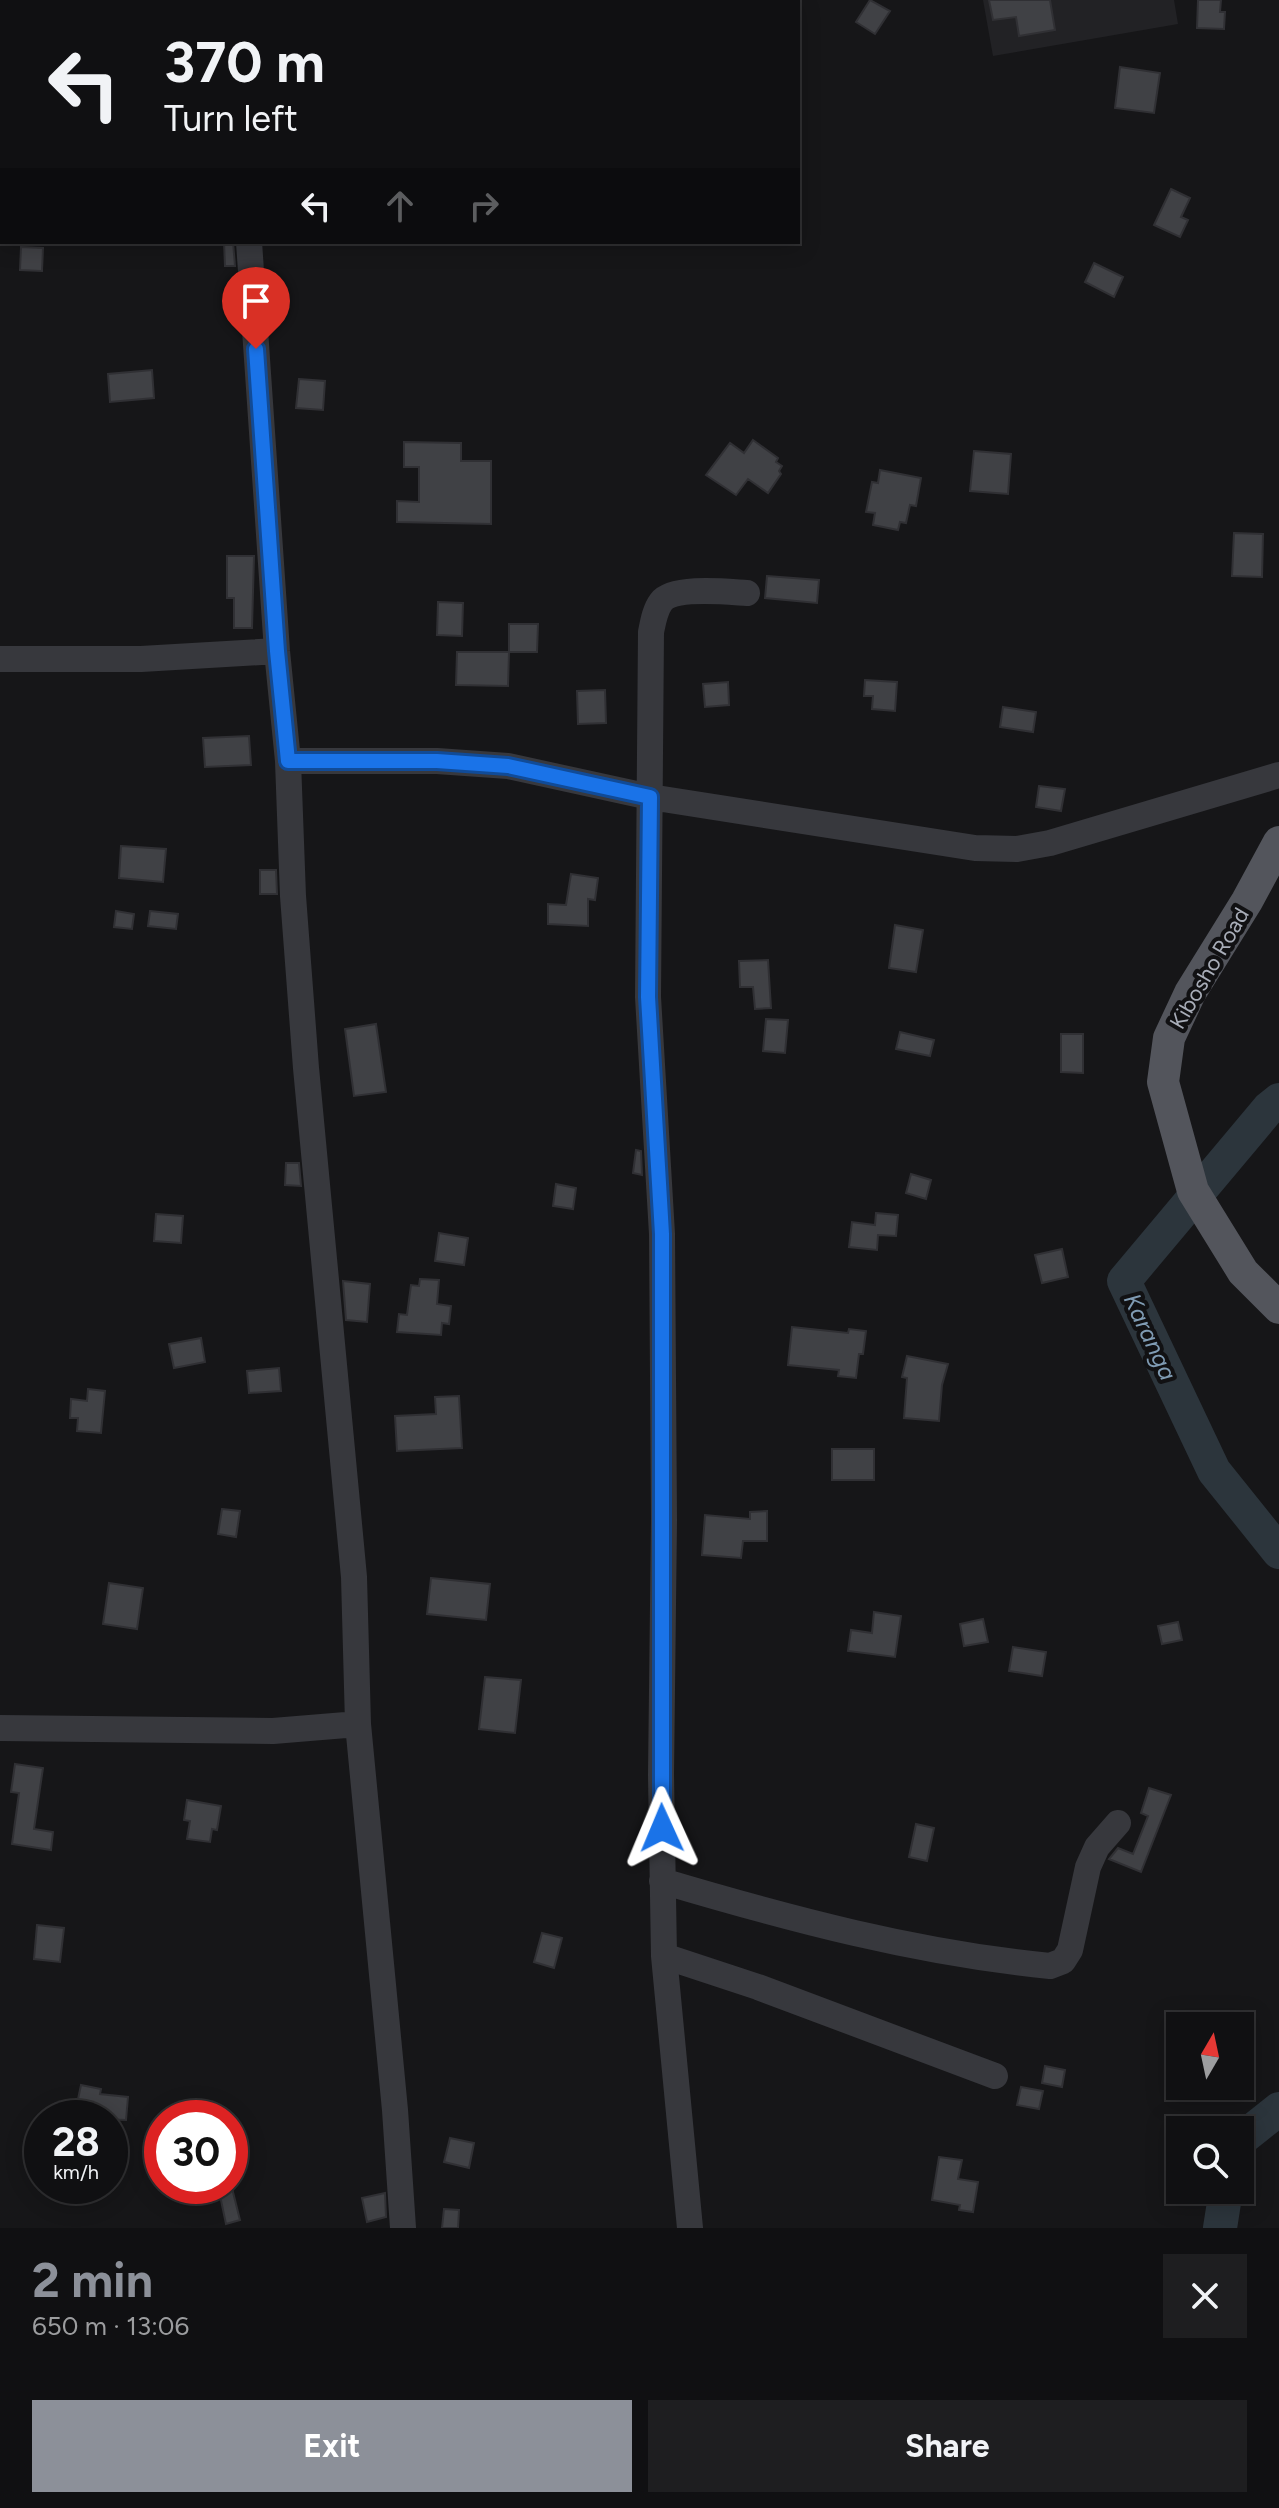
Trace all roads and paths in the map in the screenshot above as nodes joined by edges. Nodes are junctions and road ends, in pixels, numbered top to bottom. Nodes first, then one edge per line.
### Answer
1 (249, 244) edge
2 (747, 593) dead end
3 (277, 651) junction
4 (0, 659) edge
5 (288, 761) junction
6 (1279, 775) edge
7 (650, 797) junction
8 (1279, 842) edge
9 (1279, 1308) edge
10 (358, 1724) junction
11 (0, 1728) edge
12 (1118, 1823) dead end
13 (662, 1881) junction
14 (664, 1956) junction
15 (995, 2076) dead end
16 (403, 2228) edge
17 (690, 2228) edge

1 - 3 street
2 - 7 street
3 - 4 street
3 - 5 street
5 - 7 street
5 - 10 street
6 - 7 street
7 - 13 street
8 - 9 main road, Kibosho Road
10 - 11 street
10 - 16 street
12 - 13 street
13 - 14 street
14 - 15 street
14 - 17 street

